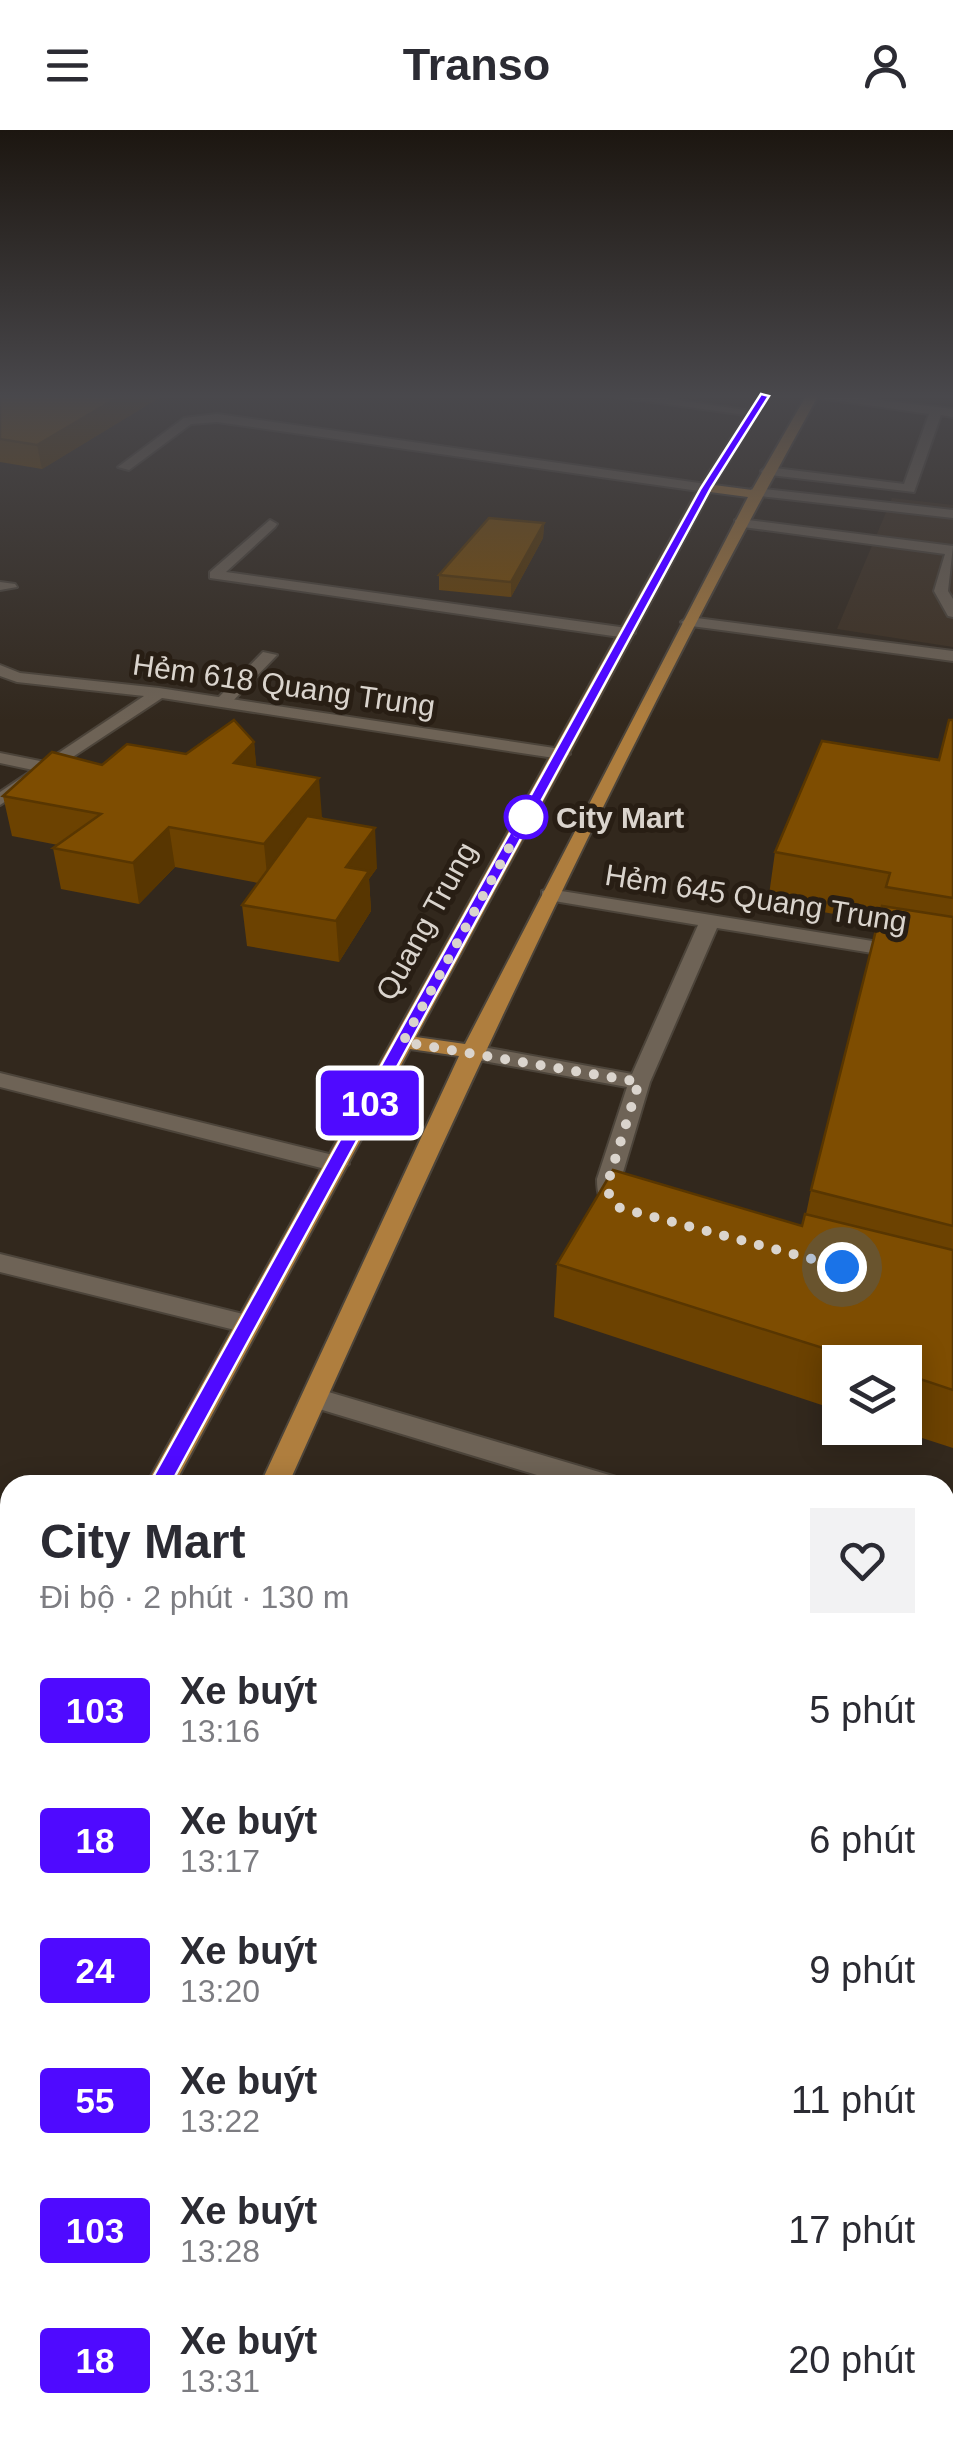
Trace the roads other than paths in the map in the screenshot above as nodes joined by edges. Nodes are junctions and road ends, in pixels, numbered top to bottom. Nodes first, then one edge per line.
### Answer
1 (697, 504) edge
2 (750, 504) edge
3 (860, 504) edge
4 (953, 514) edge
5 (740, 523) junction
6 (270, 524) dead end
7 (953, 550) edge
8 (953, 612) edge
9 (690, 622) junction
10 (627, 632) junction
11 (269, 656) dead end
12 (953, 656) edge
13 (0, 670) edge
14 (159, 693) junction
15 (223, 702) junction
16 (560, 754) junction
17 (0, 758) edge
18 (46, 768) junction
19 (0, 800) edge
20 (550, 895) junction
21 (710, 921) junction
22 (953, 960) edge
23 (403, 1042) junction
24 (472, 1052) junction
25 (0, 1080) edge
26 (639, 1082) junction
27 (337, 1164) junction
28 (638, 1213) edge
29 (0, 1262) edge
30 (248, 1324) junction
31 (315, 1398) junction
32 (165, 1475) edge
33 (279, 1475) edge
34 (573, 1475) edge

1 - 10 main road, Quang Trung
2 - 5 main road
3 - 4 street
5 - 7 street
5 - 9 main road
6 - 10 street
7 - 8 street
9 - 12 street
9 - 20 main road
10 - 16 main road, Quang Trung
11 - 15 street
13 - 14 street, Hẻm 618 Quang Trung
14 - 15 street, Hẻm 618 Quang Trung
14 - 18 street
15 - 16 street, Hẻm 618 Quang Trung
16 - 23 main road, Quang Trung
17 - 18 street
18 - 19 street
20 - 21 street, Hẻm 645 Quang Trung
20 - 24 main road
21 - 22 street, Hẻm 645 Quang Trung
21 - 26 street
23 - 24 main road
23 - 27 main road, Quang Trung
24 - 26 street
24 - 31 main road
25 - 27 street
26 - 28 street
27 - 30 main road, Quang Trung
29 - 30 street
30 - 32 main road, Quang Trung
31 - 33 main road
31 - 34 street

